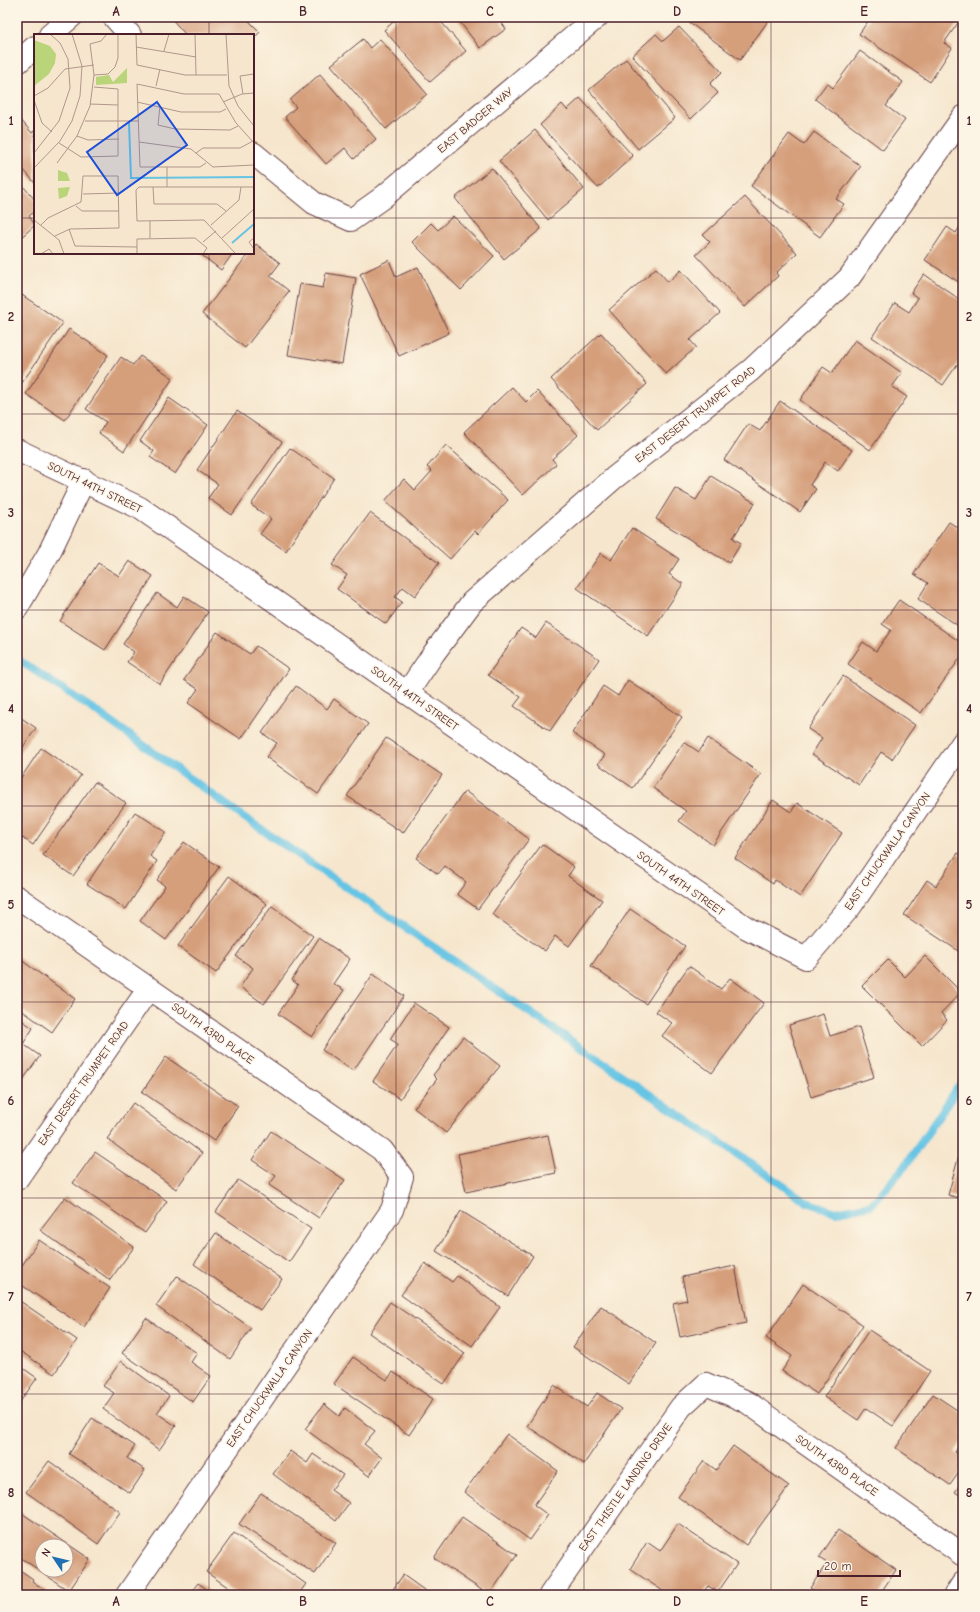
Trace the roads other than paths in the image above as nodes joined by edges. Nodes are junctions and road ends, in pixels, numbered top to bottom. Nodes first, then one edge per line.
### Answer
1 (71, 17) edge
2 (114, 17) edge
3 (597, 17) edge
4 (51, 34) edge
5 (129, 34) edge
6 (34, 49) edge
7 (17, 62) edge
8 (963, 117) edge
9 (254, 154) edge
10 (17, 450) edge
11 (84, 480) junction
12 (17, 608) edge
13 (407, 693) junction
14 (963, 742) edge
15 (17, 897) edge
16 (806, 958) joint
17 (149, 988) junction
18 (402, 1177) joint
19 (17, 1179) edge
20 (706, 1384) joint
21 (963, 1555) edge
22 (963, 1583) edge
23 (127, 1595) edge
24 (550, 1595) edge
25 (955, 1595) edge

1 - 4 street
2 - 5 street
3 - 9 street, EAST BADGER WAY
6 - 7 street
8 - 13 street, EAST DESERT TRUMPET ROAD
10 - 11 street, SOUTH 44TH STREET
11 - 12 street
11 - 13 street, SOUTH 44TH STREET
13 - 16 street, SOUTH 44TH STREET
14 - 16 street, EAST CHUCKWALLA CANYON
15 - 17 street, SOUTH 43RD PLACE
17 - 18 street, SOUTH 43RD PLACE
17 - 19 street, EAST DESERT TRUMPET ROAD
18 - 23 street, EAST CHUCKWALLA CANYON
20 - 21 street, SOUTH 43RD PLACE
20 - 24 street, EAST THISTLE LANDING DRIVE
22 - 25 street

